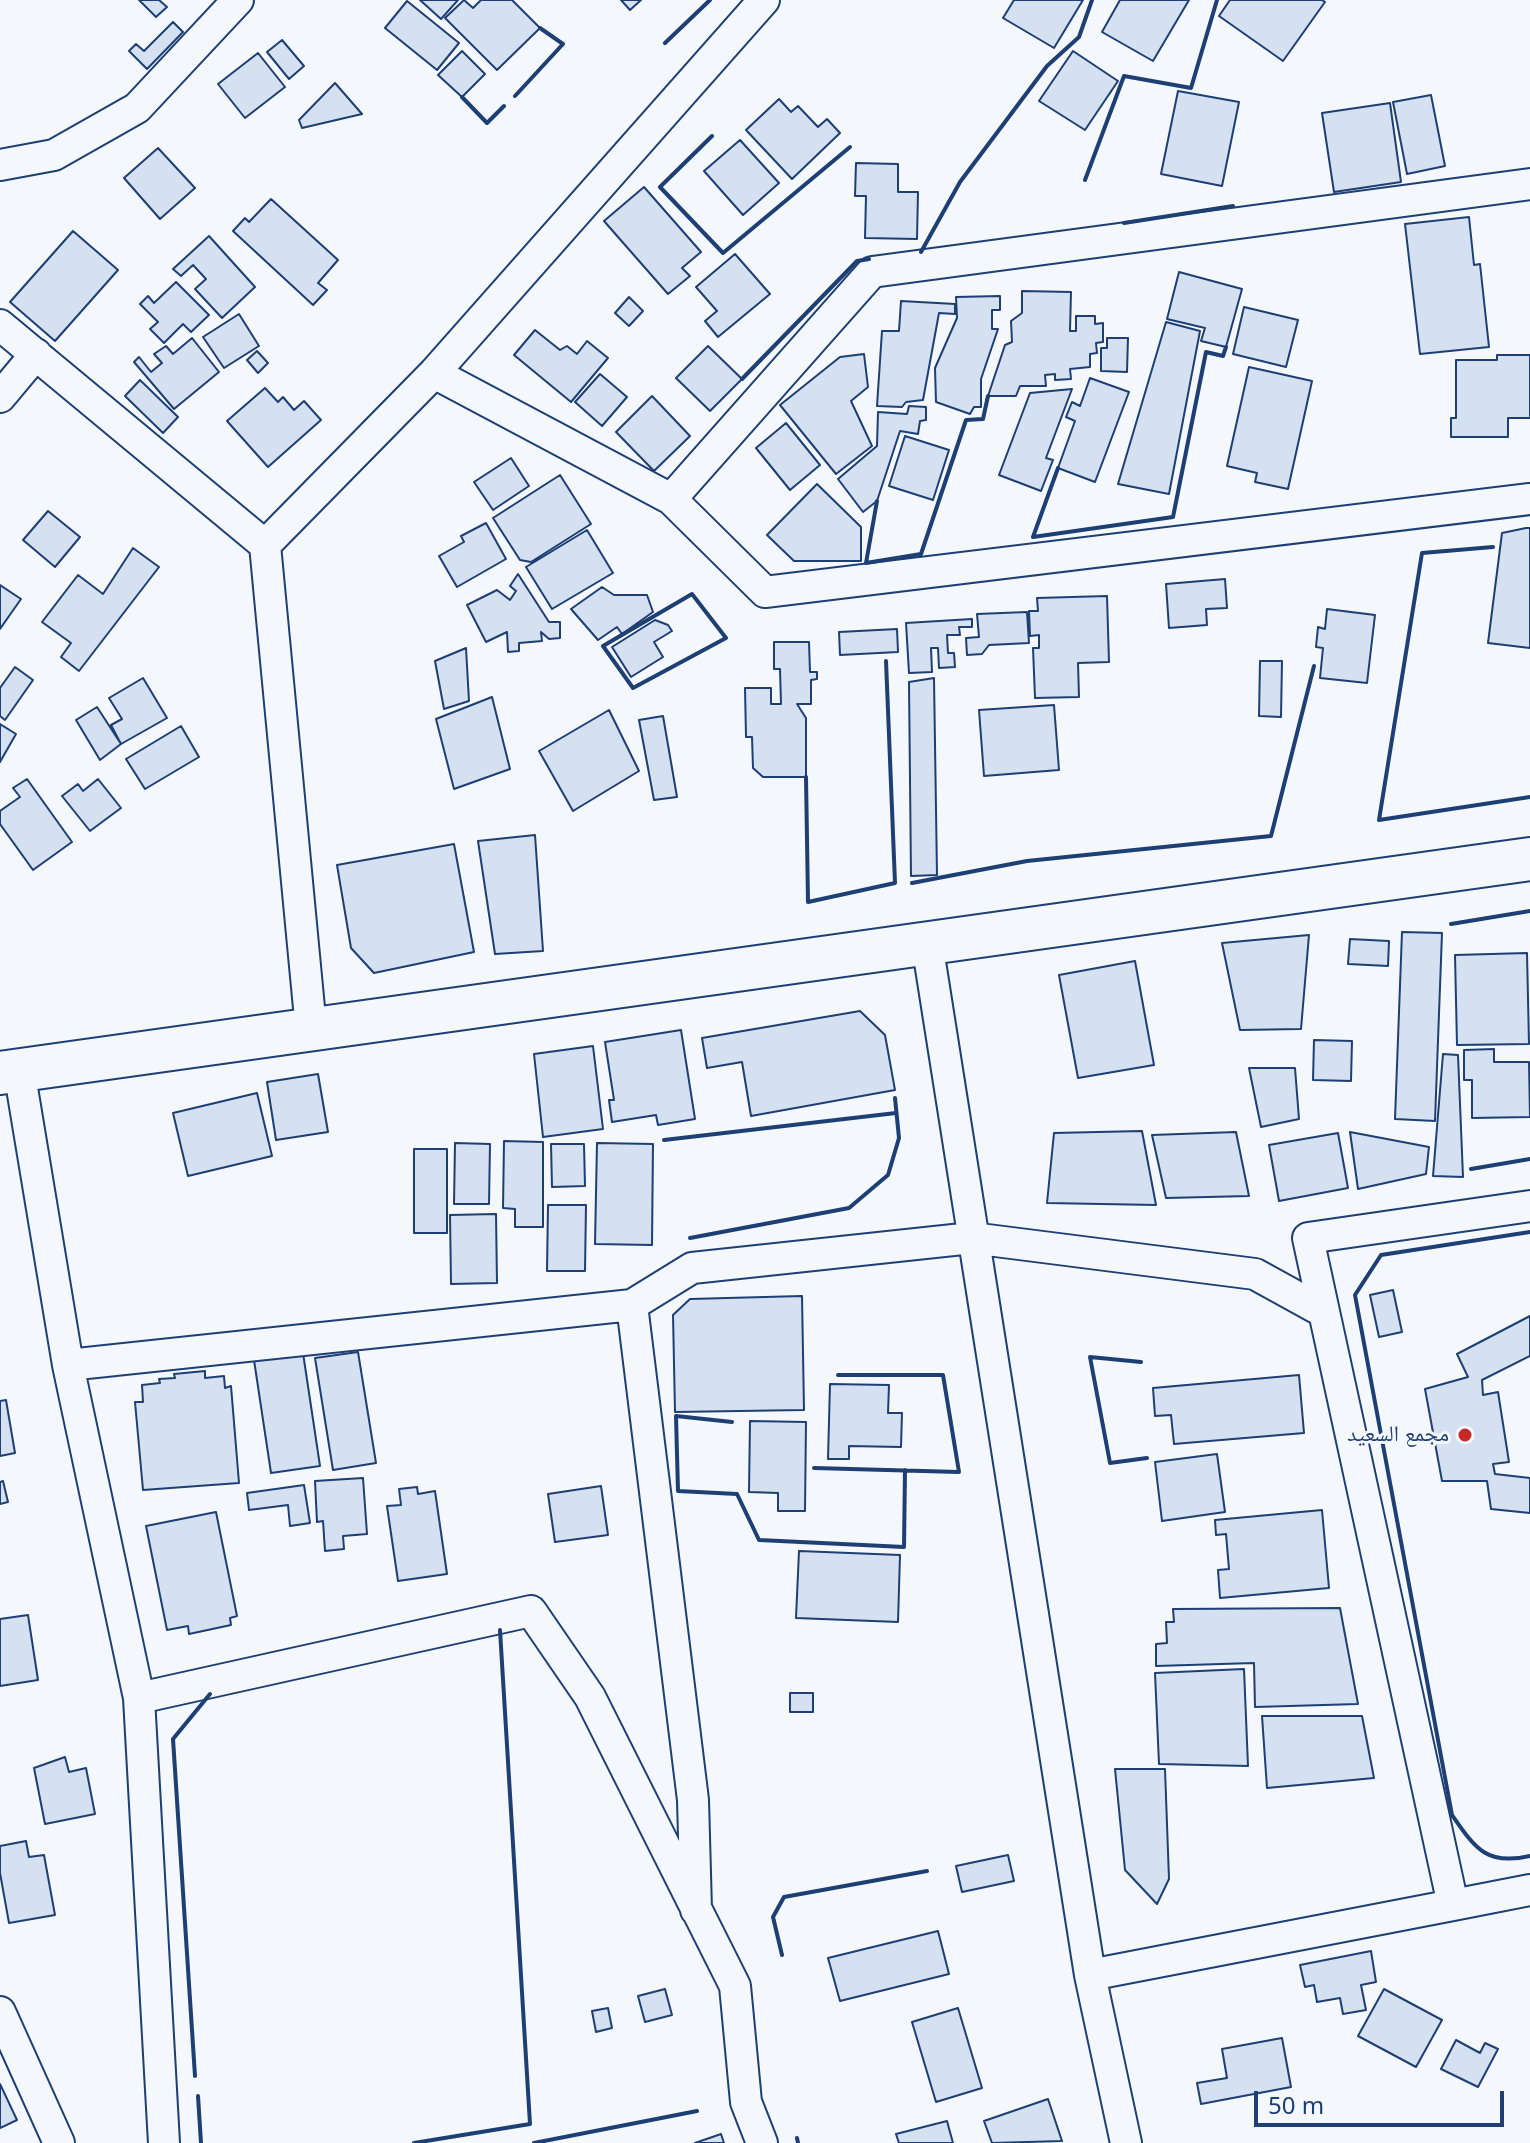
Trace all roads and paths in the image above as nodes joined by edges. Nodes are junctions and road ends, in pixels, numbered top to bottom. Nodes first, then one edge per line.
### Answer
1 (238, 0) edge
2 (764, 0) edge
3 (0, 165) edge
4 (1530, 184) edge
5 (0, 325) edge
6 (36, 354) junction
7 (434, 373) junction
8 (0, 397) edge
9 (671, 499) junction
10 (1530, 499) edge
11 (265, 545) junction
12 (1530, 859) edge
13 (927, 943) junction
14 (311, 1029) junction
15 (10, 1072) edge
16 (1530, 1206) edge
17 (972, 1238) junction
18 (632, 1305) junction
19 (1324, 1312) junction
20 (68, 1365) junction
21 (139, 1698) junction
22 (1530, 1890) edge
23 (1453, 1905) junction
24 (696, 1910) junction
25 (1090, 1975) junction
26 (0, 2012) edge
27 (59, 2143) edge
28 (164, 2143) edge
29 (762, 2143) edge
30 (1126, 2143) edge

1 - 3 street
2 - 7 street
4 - 9 street
5 - 6 street
6 - 8 street
6 - 11 street
7 - 9 street
7 - 11 street
9 - 10 street
11 - 14 street
12 - 13 street
13 - 14 street
13 - 17 street
14 - 15 street
15 - 20 street
16 - 19 street
17 - 18 street
17 - 19 street
17 - 25 street
18 - 20 street
18 - 24 street
19 - 23 street
20 - 21 street
21 - 24 street
21 - 28 street
22 - 23 street
23 - 25 street
24 - 29 street
25 - 30 street
26 - 27 street

